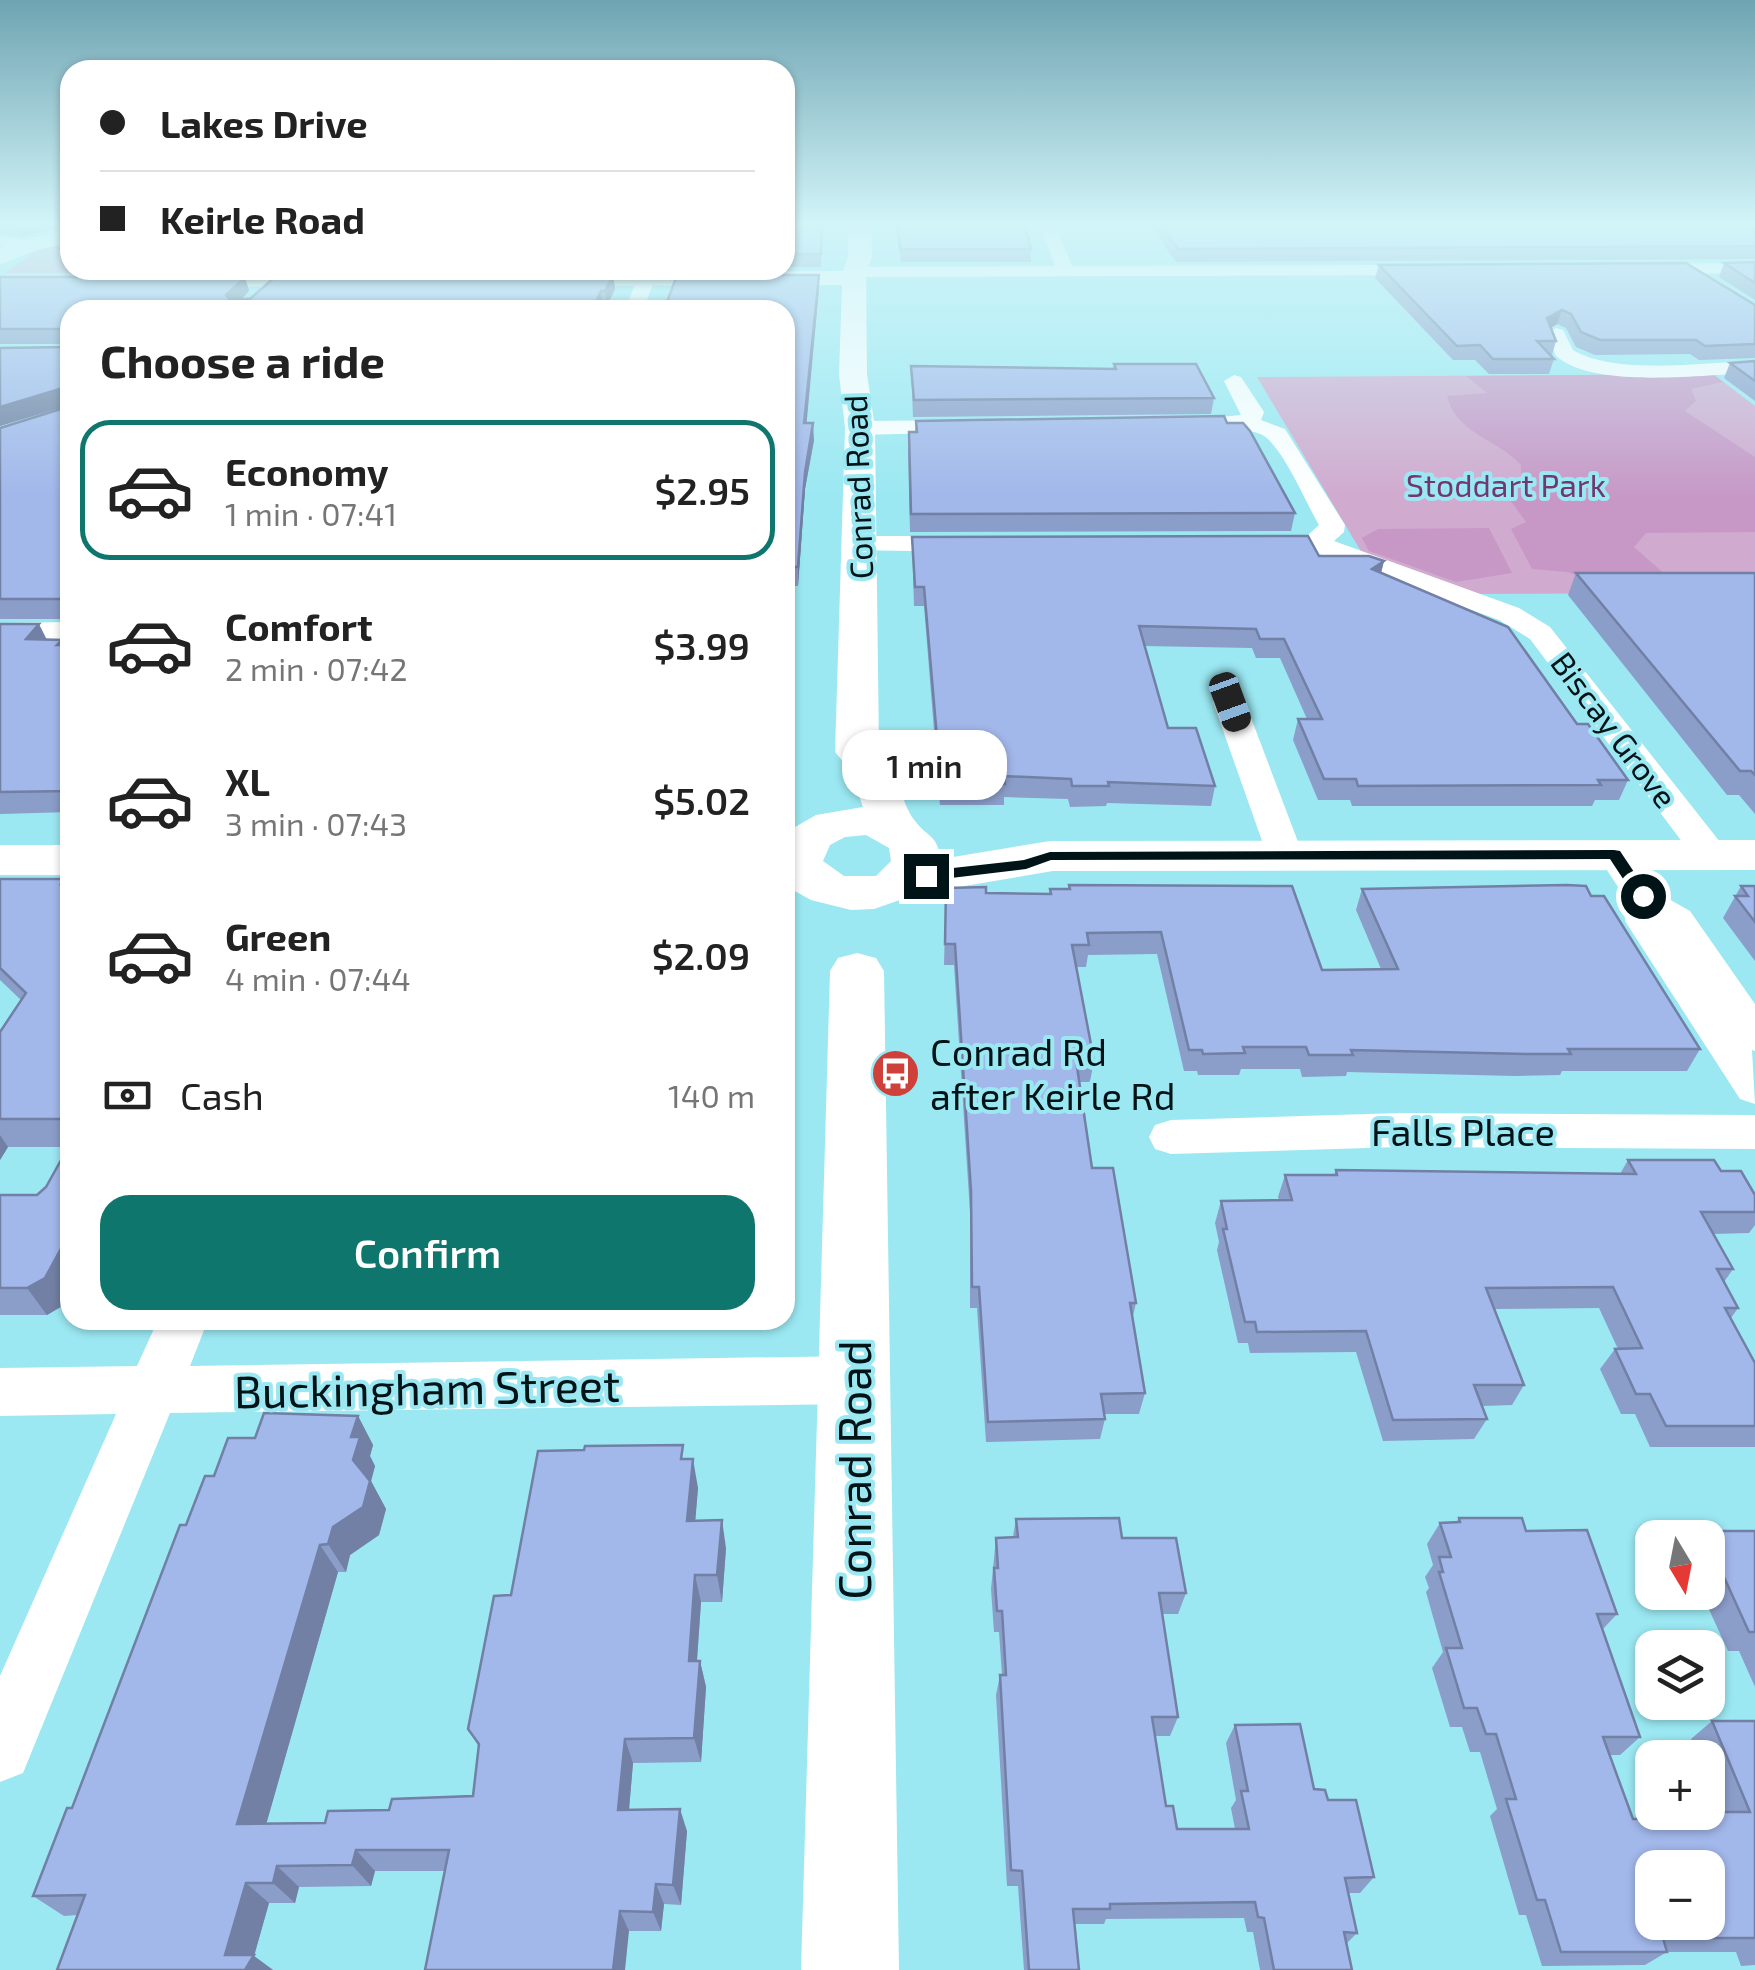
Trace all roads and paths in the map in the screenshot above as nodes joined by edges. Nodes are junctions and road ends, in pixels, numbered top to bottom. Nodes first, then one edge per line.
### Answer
1 (854, 315) edge
2 (1556, 334) edge
3 (1755, 367) edge
4 (1234, 381) dead end
5 (1247, 422) junction
6 (986, 427) edge
7 (1162, 427) edge
8 (860, 428) junction
9 (1314, 543) junction
10 (860, 544) junction
11 (986, 544) edge
12 (1237, 544) edge
13 (60, 631) edge
14 (0, 632) edge
15 (1230, 702) dead end
16 (857, 752) junction
17 (1614, 854) junction
18 (1285, 855) junction
19 (1733, 855) edge
20 (899, 857) junction
21 (806, 858) edge
22 (0, 860) edge
23 (60, 860) edge
24 (1643, 896) junction
25 (857, 971) junction
26 (1755, 1036) edge
27 (1755, 1088) edge
28 (1755, 1132) edge
29 (1171, 1137) dead end
30 (179, 1330) edge
31 (854, 1380) junction
32 (152, 1391) junction
33 (0, 1392) edge
34 (0, 1750) edge
35 (850, 1970) edge

1 - 8 street, Conrad Road
2 - 3 street
4 - 5 street
5 - 7 street
5 - 9 street
6 - 8 street
8 - 10 street, Conrad Road
9 - 12 street
9 - 19 street, Biscay Grove
10 - 11 street
10 - 16 street, Conrad Road
13 - 14 street
15 - 18 street
16 - 20 street
16 - 21 street, Conrad Road
17 - 18 street
17 - 19 street
17 - 24 street
18 - 20 street
20 - 21 street
20 - 21 street
20 - 25 street
21 - 25 street, Conrad Road
22 - 23 street
24 - 26 street
24 - 27 street
25 - 31 street, Conrad Road
28 - 29 street, Falls Place
30 - 32 street
31 - 32 street, Buckingham Street
31 - 35 street, Conrad Road
32 - 33 street, Buckingham Street
32 - 34 street

